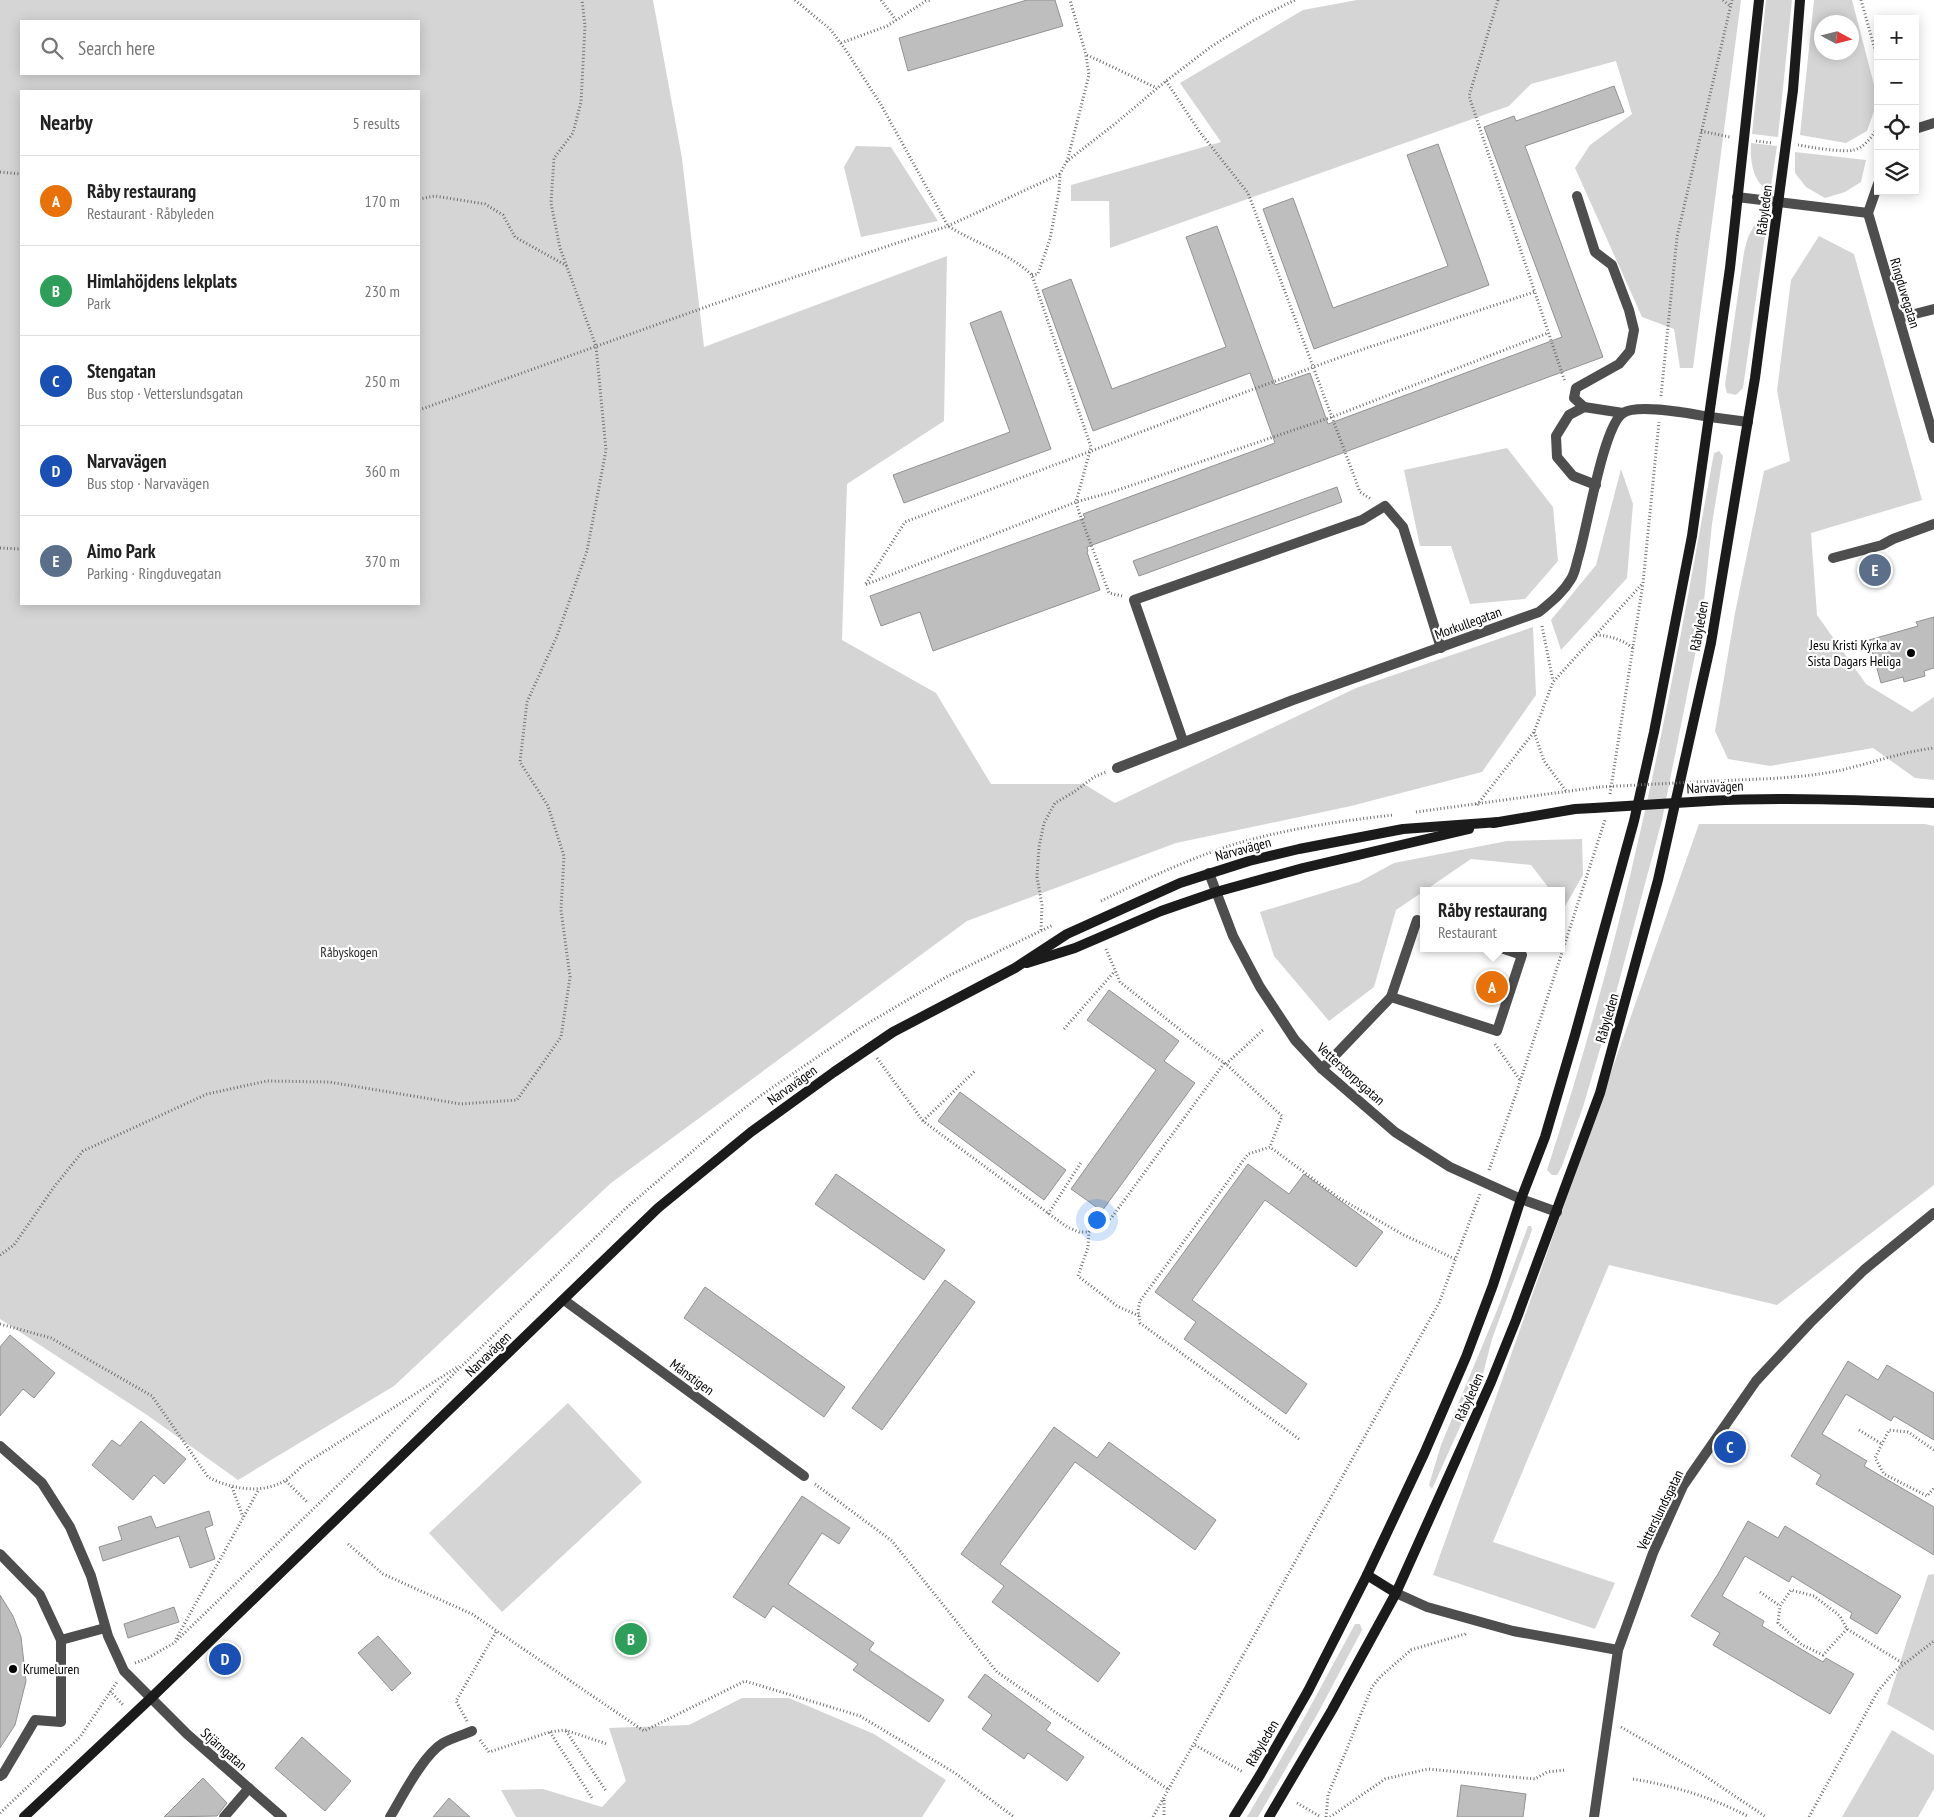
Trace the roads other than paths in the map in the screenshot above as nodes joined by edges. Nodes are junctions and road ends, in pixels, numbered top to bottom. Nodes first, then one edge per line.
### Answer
1 (1759, 0) edge
2 (1800, 0) edge
3 (1934, 123) edge
4 (1919, 128) edge
5 (1874, 195) edge
6 (1577, 196) dead end
7 (1737, 197) junction
8 (1779, 203) junction
9 (1868, 213) junction
10 (1934, 309) edge
11 (1899, 318) junction
12 (1584, 407) junction
13 (1623, 413) junction
14 (1710, 417) junction
15 (1748, 422) junction
16 (1934, 438) edge
17 (1596, 485) junction
18 (1934, 524) edge
19 (1833, 558) dead end
20 (1441, 648) junction
21 (1183, 741) junction
22 (1117, 768) road end
23 (1934, 803) edge
24 (1499, 822) junction
25 (1209, 873) junction
26 (1216, 892) junction
27 (1420, 921) edge
28 (1513, 952) edge
29 (1014, 968) junction
30 (1391, 996) junction
31 (1322, 1070) junction
32 (1521, 1199) junction
33 (1557, 1212) junction
34 (1934, 1214) edge
35 (564, 1300) junction
36 (0, 1446) edge
37 (804, 1476) road end
38 (0, 1554) edge
39 (1368, 1575) junction
40 (1396, 1593) junction
41 (105, 1628) junction
42 (61, 1640) junction
43 (1618, 1650) junction
44 (151, 1698) junction
45 (472, 1731) road end
46 (0, 1776) edge
47 (249, 1788) junction
48 (24, 1817) edge
49 (224, 1817) edge
50 (282, 1817) edge
51 (390, 1817) edge
52 (1234, 1817) edge
53 (1269, 1817) edge
54 (1594, 1817) edge

1 - 7 main road, Råbyleden
2 - 8 main road, Råbyleden
3 - 4 street
5 - 9 street
6 - 12 street
7 - 8 street
7 - 14 main road, Råbyleden
8 - 9 street
8 - 15 main road, Råbyleden
9 - 11 street, Ringduvegatan
10 - 11 street
11 - 16 street, Ringduvegatan
12 - 13 street
12 - 17 street
13 - 14 street
13 - 17 street, Morkullegatan
14 - 15 street
14 - 32 main road, Råbyleden
15 - 33 main road, Råbyleden
17 - 20 street, Morkullegatan
18 - 19 street
20 - 21 street, Morkullegatan
20 - 21 street
21 - 22 street, Morkullegatan
23 - 24 main road, Narvavägen, bridge
24 - 25 main road, Narvavägen
24 - 26 main road, Narvavägen
25 - 26 street, Vetterstorpsgatan
25 - 29 main road, Narvavägen
26 - 29 main road, Narvavägen
26 - 31 street, Vetterstorpsgatan
27 - 30 street
28 - 30 street
29 - 35 main road, Narvavägen
30 - 31 street
31 - 32 street, Vetterstorpsgatan
32 - 33 street, Vetterstorpsgatan
32 - 39 main road, Råbyleden
33 - 40 main road, Råbyleden
34 - 43 street, Vetterslundsgatan
35 - 37 street, Månstigen
35 - 44 main road, Narvavägen
36 - 41 street
38 - 42 street
39 - 40 main road
39 - 52 main road, Råbyleden
40 - 43 street
40 - 53 main road, Råbyleden
41 - 42 street
41 - 44 street, Stjärngatan
42 - 46 street
43 - 54 street, Vetterslundsgatan
44 - 47 street, Stjärngatan
44 - 48 main road, Narvavägen
45 - 51 street
47 - 49 street
47 - 50 street, Stjärngatan

